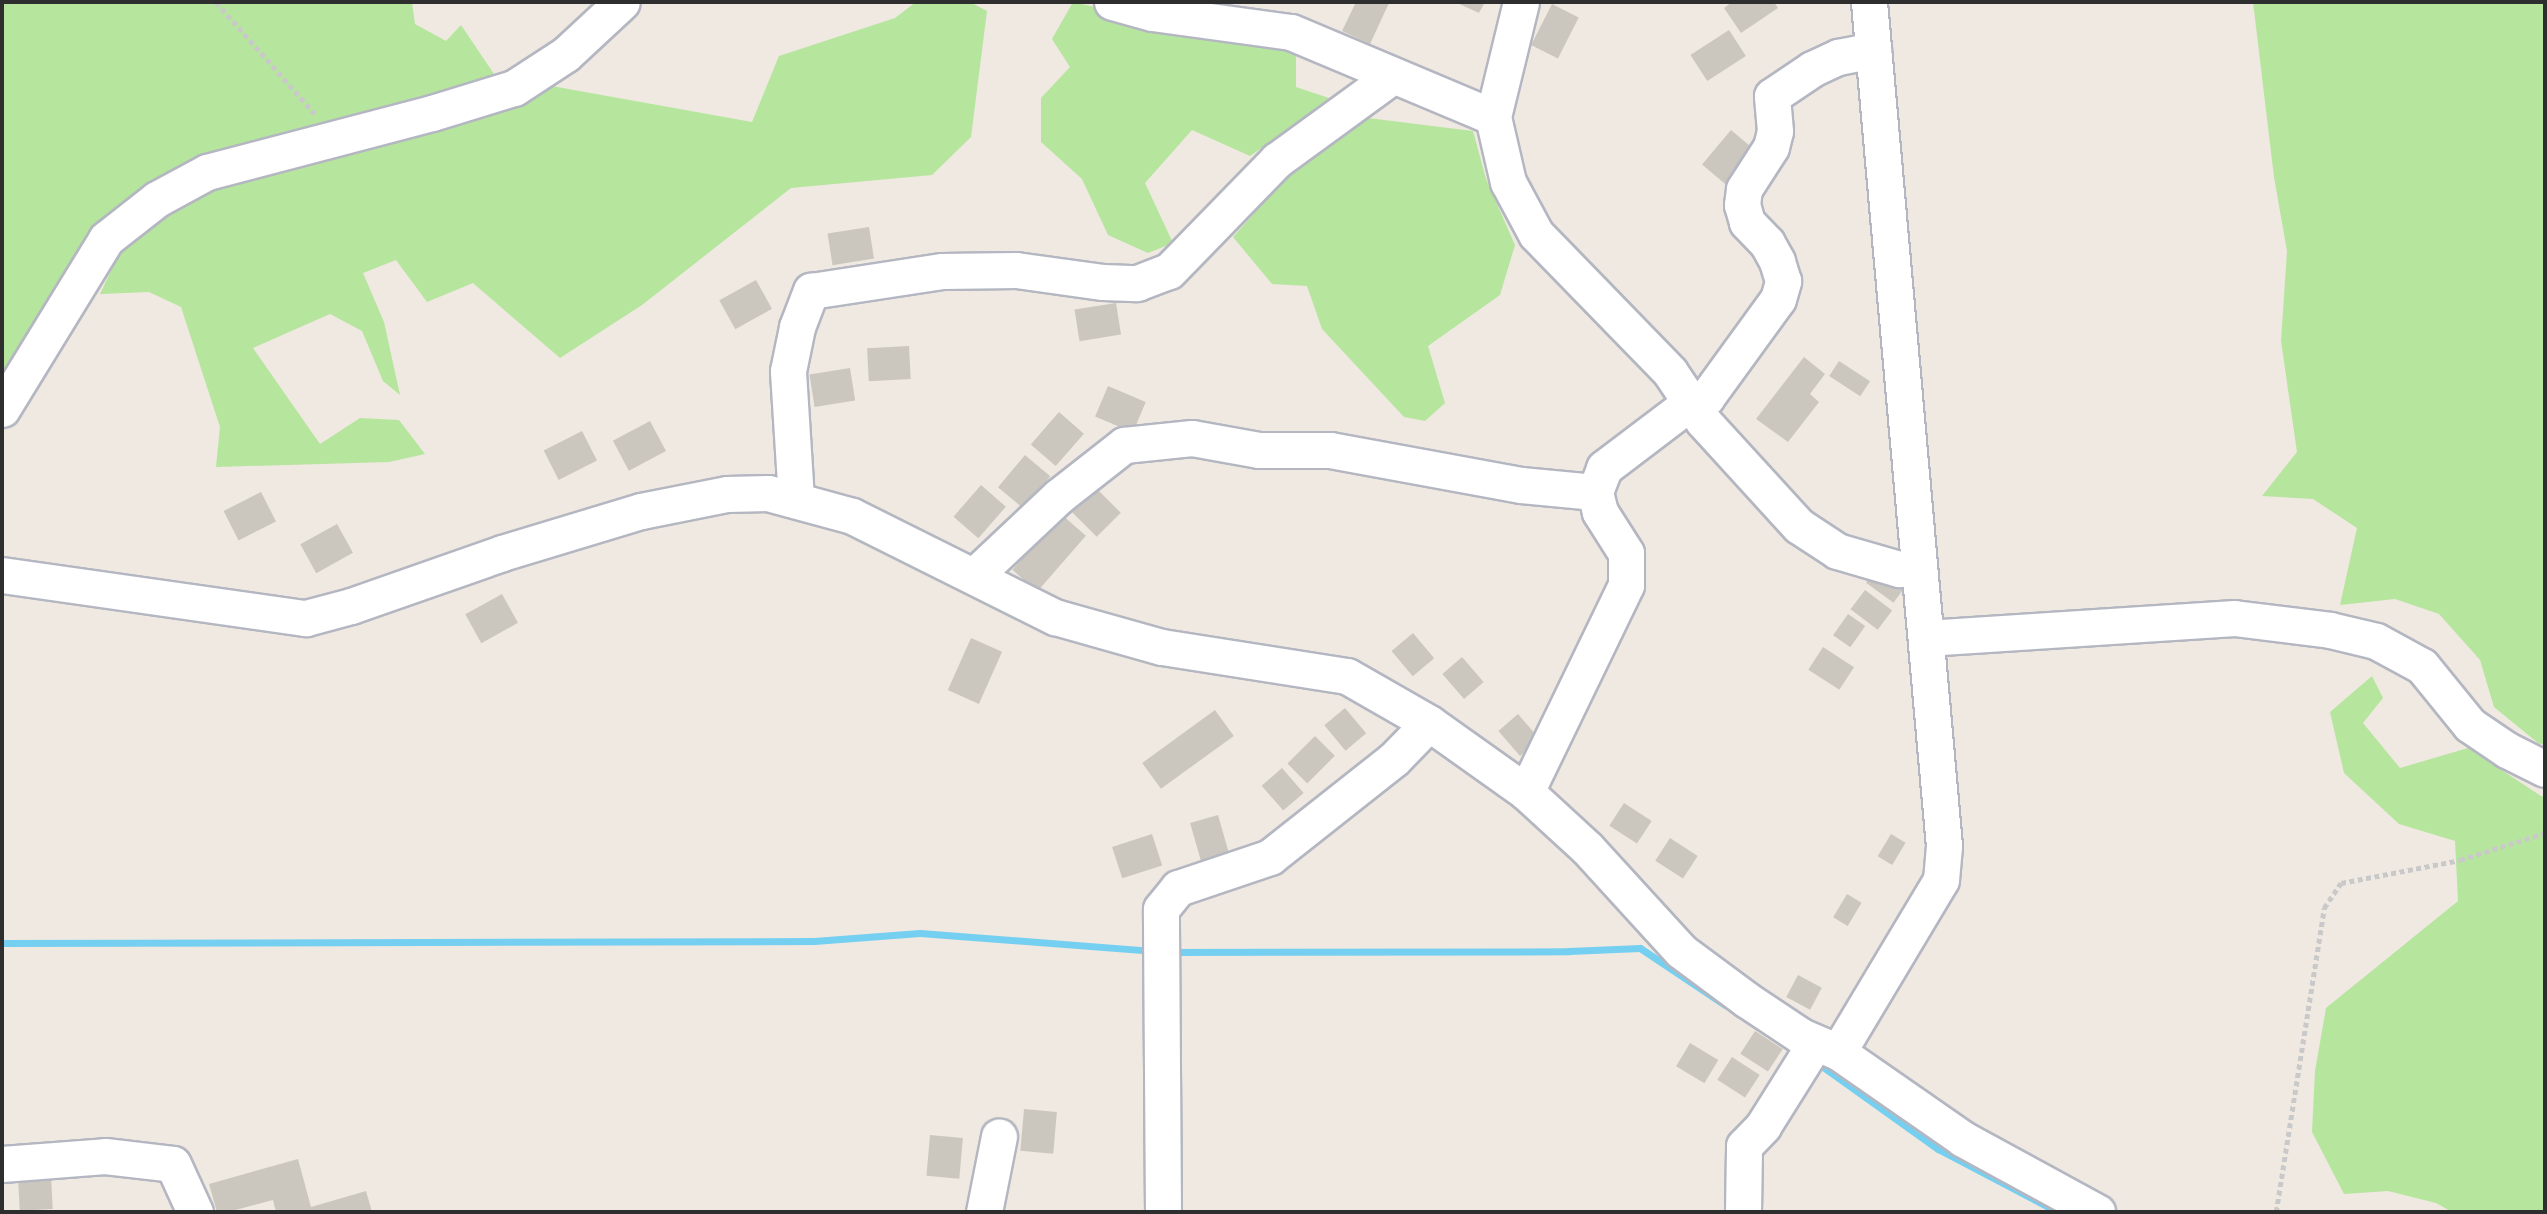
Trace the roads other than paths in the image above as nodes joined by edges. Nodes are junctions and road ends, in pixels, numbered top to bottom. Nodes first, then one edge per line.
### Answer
1 (622, 2) edge
2 (1112, 2) edge
3 (1521, 2) edge
4 (1869, 2) edge
5 (1874, 50) junction
6 (1392, 76) junction
7 (1493, 117) junction
8 (1691, 402) junction
9 (2, 409) edge
10 (1595, 492) junction
11 (796, 499) junction
12 (1918, 568) junction
13 (2, 575) edge
14 (974, 576) junction
15 (1926, 638) junction
16 (1429, 723) junction
17 (2545, 769) edge
18 (1526, 792) junction
19 (1826, 1048) junction
20 (999, 1136) dead end
21 (2, 1164) edge
22 (195, 1212) edge
23 (984, 1212) edge
24 (1163, 1212) edge
25 (1743, 1212) edge
26 (2097, 1212) edge

1 - 9 street
2 - 6 street
3 - 7 street
4 - 5 street
5 - 8 street
5 - 12 street
6 - 7 street
6 - 11 street
7 - 8 street
8 - 10 street
8 - 12 street
10 - 14 street
10 - 18 street
11 - 13 street
11 - 14 street
12 - 15 street
14 - 16 street
15 - 17 street
15 - 19 street
16 - 18 street
16 - 24 street
18 - 19 street
19 - 25 street
19 - 26 street
20 - 23 street
21 - 22 street

